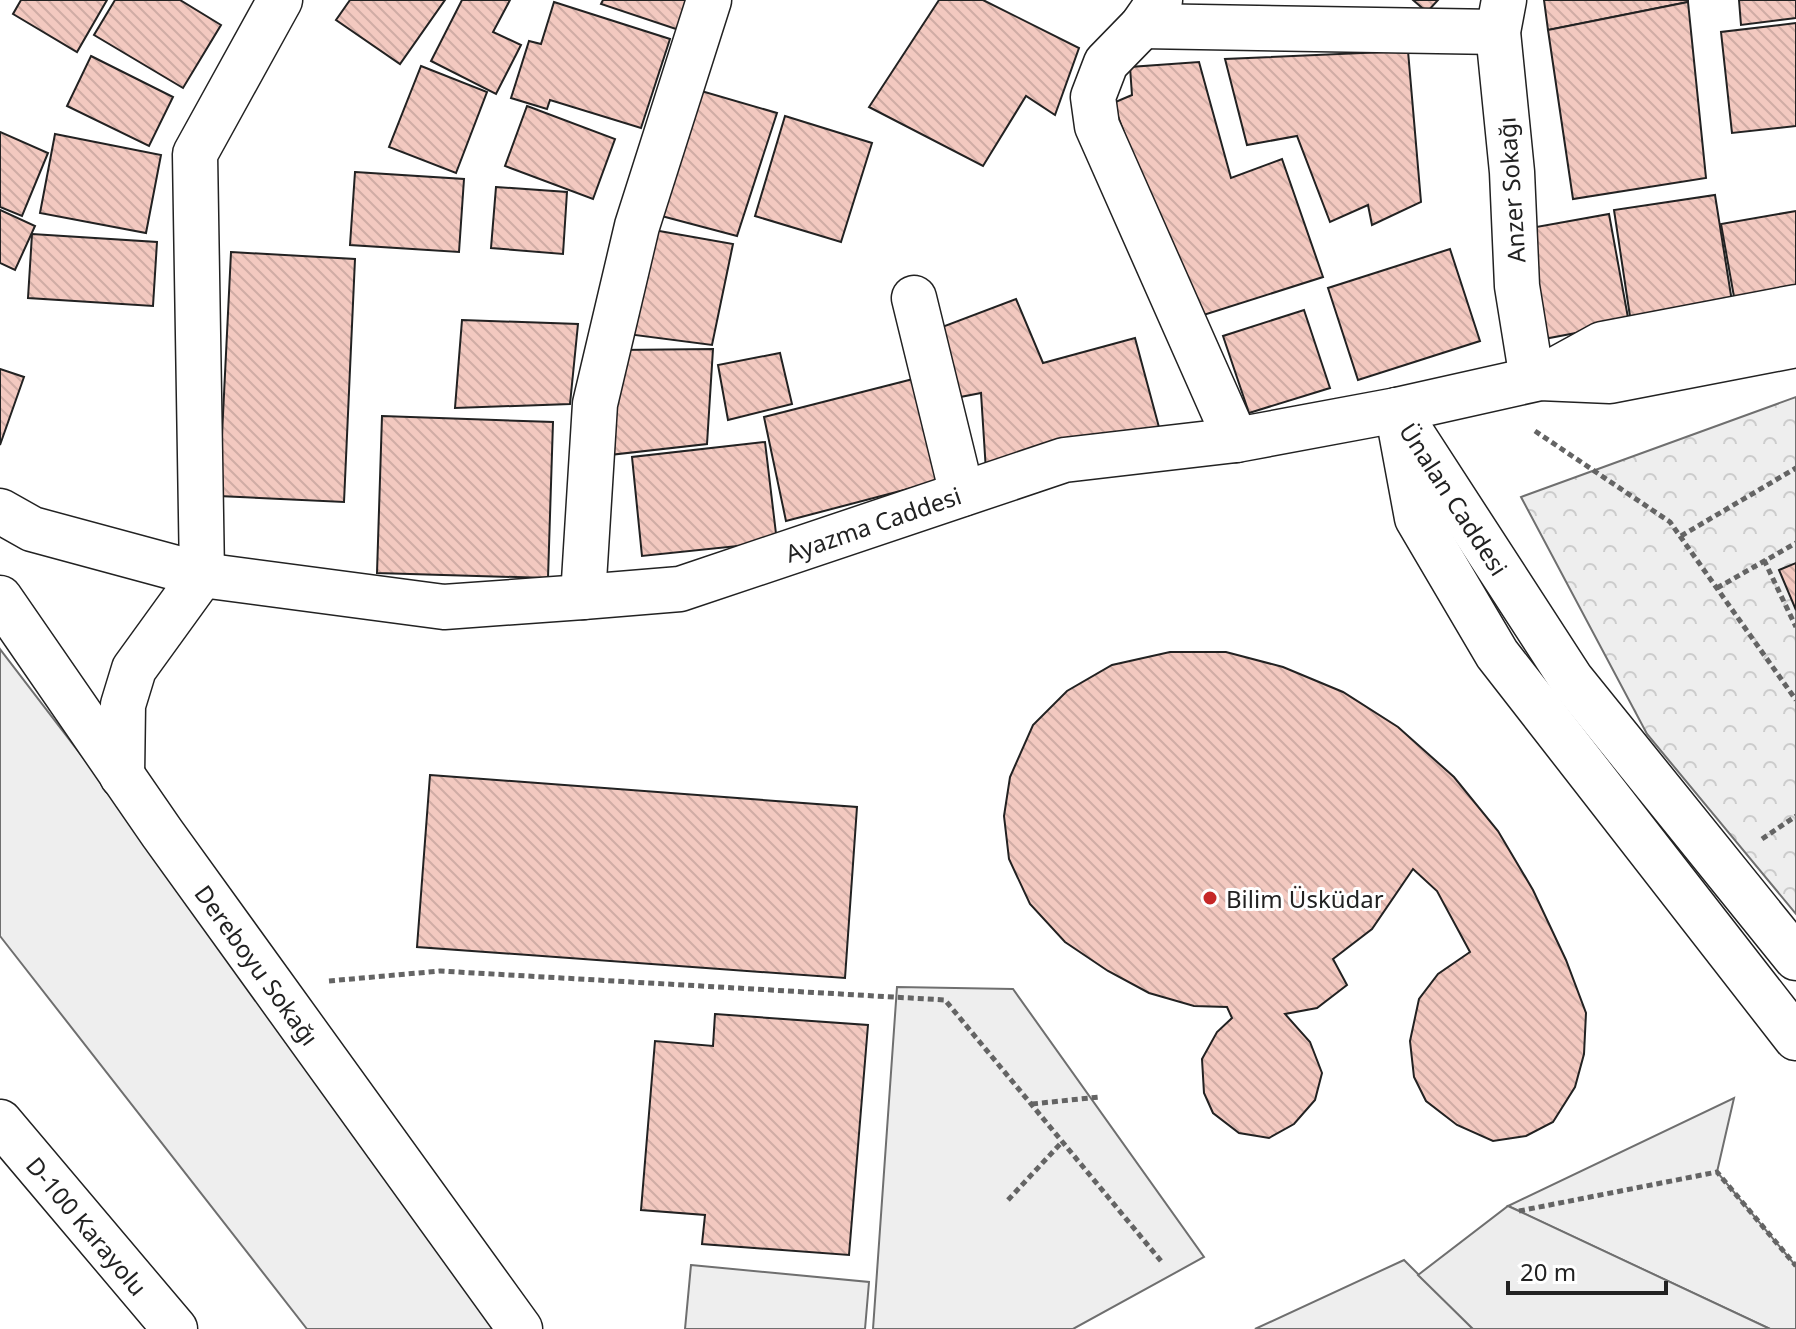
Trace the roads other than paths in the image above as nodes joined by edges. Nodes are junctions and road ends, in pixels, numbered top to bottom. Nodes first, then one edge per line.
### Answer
1 (280, 0) edge
2 (709, 0) edge
3 (1151, 13) edge
4 (1501, 16) edge
5 (914, 298) dead end
6 (1796, 307) edge
7 (1796, 345) edge
8 (1536, 379) junction
9 (1397, 410) junction
10 (1236, 440) junction
11 (962, 494) junction
12 (0, 511) edge
13 (202, 575) junction
14 (583, 597) junction
15 (0, 598) edge
16 (122, 776) junction
17 (1796, 958) edge
18 (1796, 1038) edge
19 (0, 1122) edge
20 (175, 1329) edge
21 (520, 1329) edge

1 - 13 main road
2 - 14 main road
3 - 4 main road
3 - 10 main road
4 - 8 main road, Anzer Sokağı
5 - 11 main road
6 - 8 main road, Ayazma Caddesi
7 - 8 main road, Ayazma Caddesi
8 - 9 main road, Ayazma Caddesi
9 - 10 main road, Ayazma Caddesi
9 - 17 main road, Ünalan Caddesi
9 - 18 main road, Ünalan Caddesi
10 - 11 main road, Ayazma Caddesi
11 - 14 main road, Ayazma Caddesi
12 - 13 main road, Ayazma Caddesi
13 - 14 main road, Ayazma Caddesi
13 - 16 main road
15 - 16 main road, Dereboyu Sokağı
16 - 21 main road, Dereboyu Sokağı
19 - 20 main road, D-100 Karayolu

